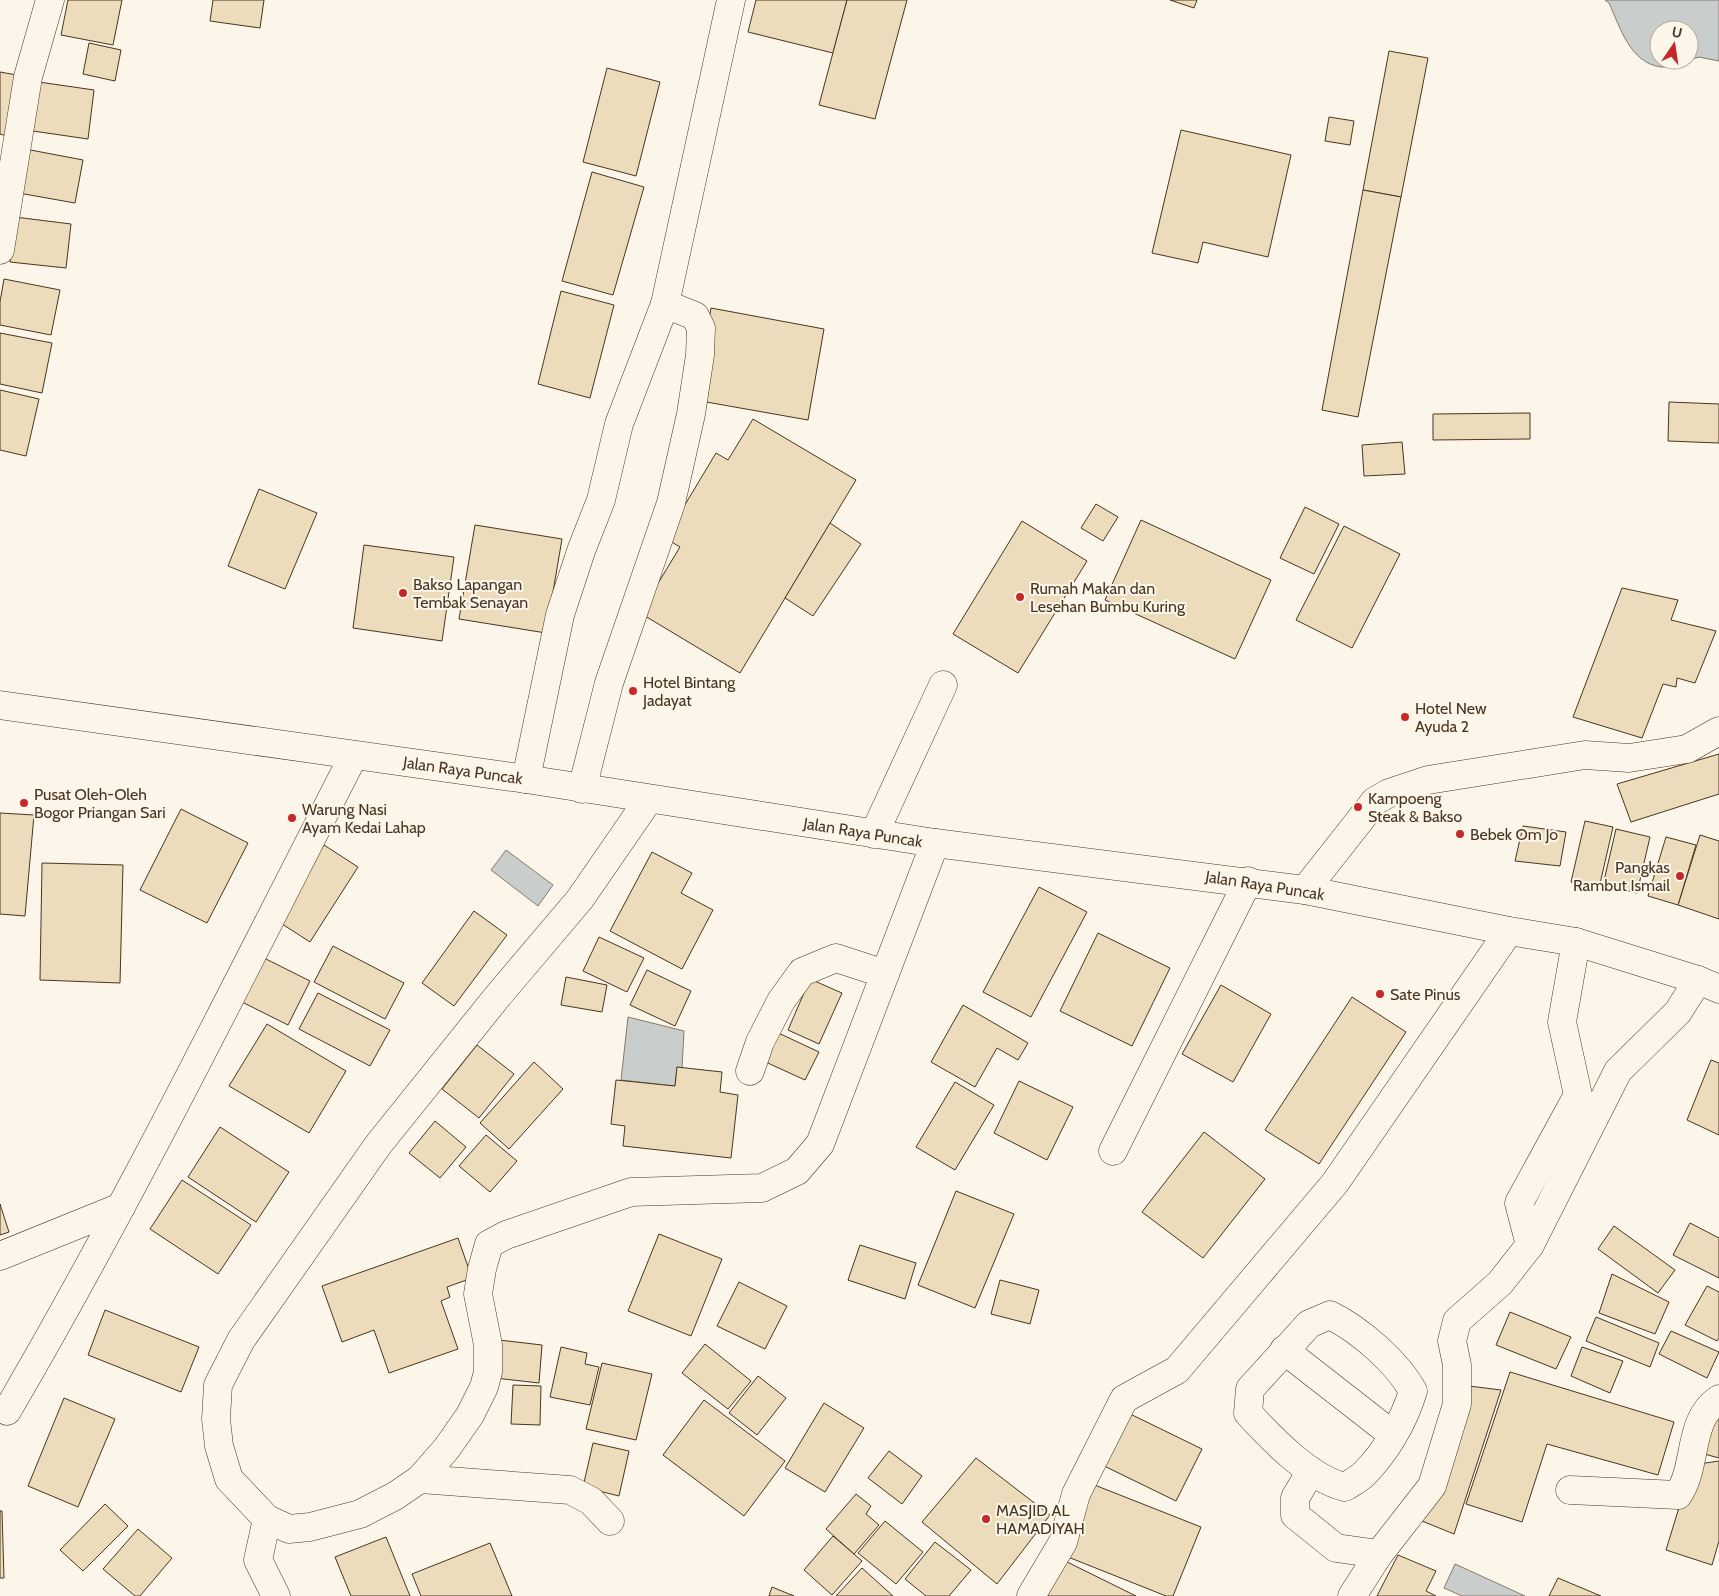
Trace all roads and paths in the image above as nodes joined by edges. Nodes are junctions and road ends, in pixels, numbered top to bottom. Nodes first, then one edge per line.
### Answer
1 (50, 0) edge
2 (731, 0) edge
3 (7, 156) edge
4 (0, 250) edge
5 (665, 304) junction
6 (943, 685) dead end
7 (0, 705) edge
8 (1719, 731) edge
9 (354, 755) junction
10 (526, 779) junction
11 (582, 789) junction
12 (649, 799) junction
13 (874, 834) junction
14 (935, 843) junction
15 (1248, 881) junction
16 (1305, 890) junction
17 (1509, 931) junction
18 (1576, 942) junction
19 (885, 974) junction
20 (1709, 985) edge
21 (750, 1071) dead end
22 (1112, 1151) dead end
23 (121, 1207) junction
24 (1530, 1245) junction
25 (0, 1256) edge
26 (1284, 1350) junction
27 (1719, 1399) edge
28 (7, 1411) dead end
29 (1393, 1435) junction
30 (1311, 1471) junction
31 (420, 1479) junction
32 (1570, 1490) dead end
33 (267, 1520) junction
34 (610, 1522) dead end
35 (1379, 1554) junction
36 (276, 1596) edge
37 (1031, 1596) edge
38 (1352, 1596) edge

1 - 3 main road
2 - 5 main road
3 - 4 main road
5 - 10 main road
5 - 11 main road
6 - 13 main road
7 - 9 main road, Jalan Raya Puncak
8 - 16 main road
9 - 10 main road, Jalan Raya Puncak
9 - 23 main road
10 - 11 main road, Jalan Raya Puncak
11 - 12 main road, Jalan Raya Puncak
12 - 13 main road, Jalan Raya Puncak
12 - 33 main road
13 - 14 main road, Jalan Raya Puncak
14 - 15 main road, Jalan Raya Puncak
14 - 19 main road
15 - 16 main road, Jalan Raya Puncak
15 - 22 main road
16 - 17 main road, Jalan Raya Puncak
17 - 18 main road, Jalan Raya Puncak
17 - 37 main road
18 - 20 main road, Jalan Raya Puncak
18 - 24 main road
19 - 21 main road
19 - 31 main road
20 - 24 main road
23 - 25 main road
23 - 28 main road
24 - 35 main road
26 - 29 main road
26 - 29 main road
26 - 30 main road
27 - 32 main road
29 - 30 main road
30 - 35 main road
31 - 33 main road
31 - 34 main road
33 - 36 main road
35 - 38 main road

